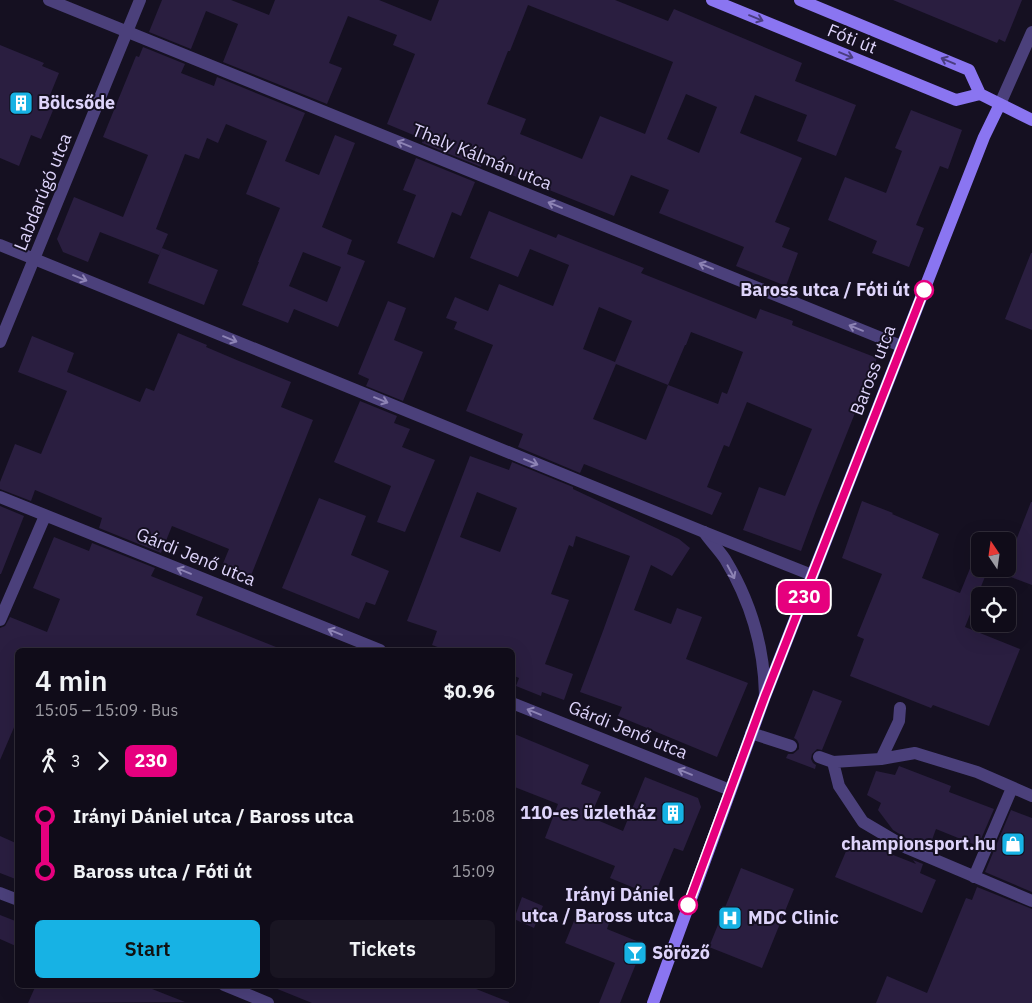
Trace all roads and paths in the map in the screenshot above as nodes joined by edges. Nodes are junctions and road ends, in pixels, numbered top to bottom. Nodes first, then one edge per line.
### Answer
1 (49, 0) edge
2 (140, 0) edge
3 (712, 0) edge
4 (800, 0) edge
5 (126, 31) junction
6 (1032, 32) edge
7 (980, 94) junction
8 (1000, 104) junction
9 (1032, 120) edge
10 (0, 245) edge
11 (34, 259) junction
12 (0, 342) edge
13 (902, 346) junction
14 (0, 496) edge
15 (45, 516) junction
16 (704, 532) junction
17 (812, 574) junction
18 (0, 620) edge
19 (375, 648) edge
20 (765, 696) junction
21 (515, 704) edge
22 (900, 708) dead end
23 (752, 733) junction
24 (791, 746) dead end
25 (819, 757) dead end
26 (881, 759) junction
27 (833, 762) junction
28 (1012, 788) junction
29 (730, 790) junction
30 (1032, 796) edge
31 (974, 876) junction
32 (0, 893) edge
33 (15, 899) edge
34 (1032, 901) edge
35 (231, 988) edge
36 (655, 1002) edge
37 (268, 1003) edge

1 - 5 street, Thaly Kálmán utca
2 - 5 street, Labdarúgó utca
3 -> 7 street, Fóti út
7 -> 4 street, Fóti út
5 - 11 street, Labdarúgó utca
13 -> 5 street, Thaly Kálmán utca
6 - 8 street, Baross utca
7 - 8 street
8 - 9 street
8 - 13 street, Baross utca
10 - 11 street
11 - 12 street, Labdarúgó utca
11 -> 16 street
13 - 17 street, Baross utca
14 - 15 street, Gárdi Jenő utca
15 - 18 street
19 -> 15 street, Gárdi Jenő utca
16 - 17 street
16 -> 20 street
17 - 20 street, Baross utca
20 - 23 street, Baross utca
29 -> 21 street, Gárdi Jenő utca
22 - 26 street
23 - 24 street
23 - 29 street, Baross utca
25 - 27 street
26 - 27 street
26 - 28 street
27 - 31 street
28 - 30 street
28 - 31 street
29 - 36 street, Baross utca
31 - 34 street
32 - 33 street
35 - 37 street

